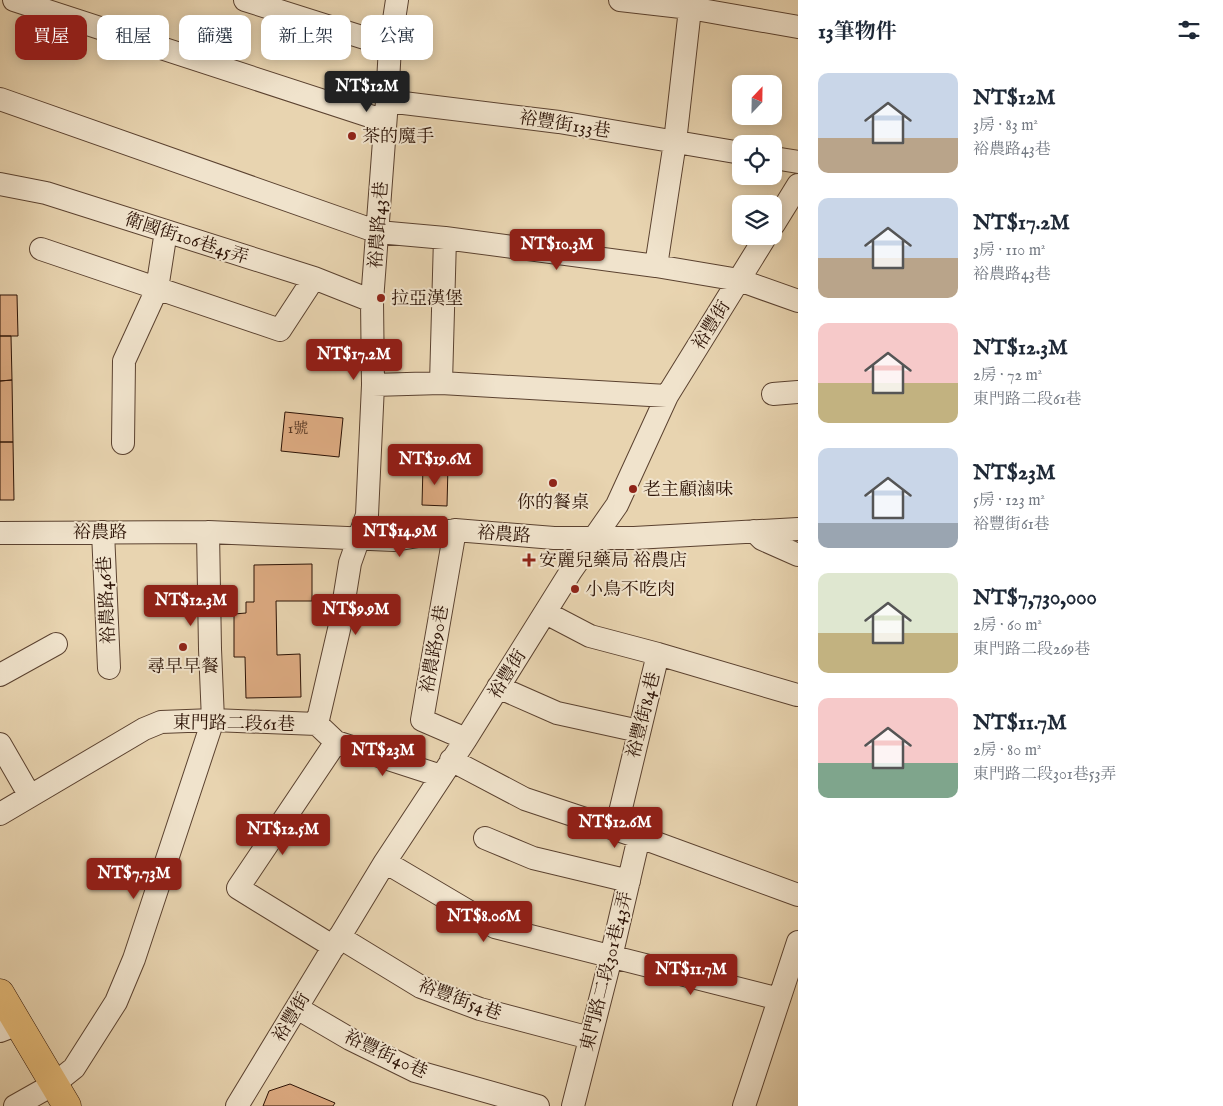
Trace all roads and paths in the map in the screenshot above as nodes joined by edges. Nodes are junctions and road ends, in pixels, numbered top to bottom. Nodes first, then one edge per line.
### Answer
1 (14, 0) edge
2 (245, 0) edge
3 (620, 0) edge
4 (390, 2) edge
5 (690, 4) edge
6 (390, 15) edge
7 (798, 27) edge
8 (361, 37) edge
9 (389, 60) edge
10 (0, 99) edge
11 (386, 111) junction
12 (675, 142) junction
13 (732, 152) edge
14 (782, 159) edge
15 (798, 162) edge
16 (0, 184) edge
17 (798, 184) edge
18 (782, 211) edge
19 (166, 231) junction
20 (378, 232) junction
21 (445, 238) junction
22 (760, 245) edge
23 (41, 249) dead end
24 (656, 266) junction
25 (314, 278) junction
26 (739, 280) junction
27 (158, 289) junction
28 (372, 301) junction
29 (798, 301) edge
30 (441, 383) junction
31 (373, 385) junction
32 (798, 392) edge
33 (773, 394) dead end
34 (667, 396) junction
35 (123, 443) dead end
36 (798, 529) edge
37 (455, 530) junction
38 (754, 531) junction
39 (103, 532) junction
40 (208, 532) junction
41 (0, 533) edge
42 (358, 538) junction
43 (595, 538) junction
44 (798, 556) edge
45 (546, 613) junction
46 (56, 644) dead end
47 (658, 654) junction
48 (109, 668) dead end
49 (0, 675) edge
50 (498, 687) junction
51 (797, 695) edge
52 (213, 720) junction
53 (317, 724) junction
54 (639, 731) junction
55 (466, 739) junction
56 (336, 742) junction
57 (0, 744) edge
58 (446, 768) junction
59 (30, 796) junction
60 (0, 814) edge
61 (616, 829) junction
62 (639, 837) junction
63 (486, 838) dead end
64 (385, 862) junction
65 (629, 881) junction
66 (798, 896) edge
67 (336, 942) junction
68 (798, 942) edge
69 (611, 957) junction
70 (0, 993) edge
71 (779, 999) junction
72 (297, 1008) junction
73 (6, 1022) edge
74 (590, 1038) junction
75 (61, 1095) edge
76 (15, 1106) edge
77 (238, 1106) edge
78 (538, 1106) edge
79 (573, 1106) edge
80 (744, 1106) edge

1 - 11 street, 裕豐街133巷
2 - 8 street
3 - 5 street
4 - 6 street, 裕農路43巷
5 - 7 street
5 - 12 street
9 - 11 street, 裕農路43巷
10 - 20 street
11 - 12 street, 裕豐街133巷
11 - 20 street, 裕農路43巷
12 - 13 street, 裕豐街133巷
12 - 24 street
14 - 15 street
16 - 19 street, 衛國街106巷45弄
17 - 18 street
19 - 25 street, 衛國街106巷45弄
19 - 27 street
20 - 21 street
20 - 28 street, 裕農路43巷
21 - 24 street
21 - 30 street
22 - 26 street, 裕豐街
23 - 27 street
24 - 26 street
25 - 27 street
25 - 28 street, 衛國街106巷45弄
26 - 29 street
26 - 34 street, 裕豐街
27 - 35 street
28 - 31 street, 裕農路43巷
30 - 31 street
30 - 34 street
31 - 42 street, 裕農路43巷
32 - 33 street
34 - 43 street, 裕豐街
36 - 38 street, 裕農路
37 - 42 street, 裕農路
37 - 43 street, 裕農路
37 - 55 street, 裕農路90巷
38 - 43 street, 裕農路
38 - 44 street
39 - 40 street, 裕農路
39 - 41 street, 裕農路
39 - 48 street, 裕農路46巷
40 - 42 street, 裕農路
40 - 52 street
42 - 53 street, 裕農路43巷
43 - 45 street, 裕豐街
45 - 47 street
45 - 50 street, 裕豐街
46 - 49 street
47 - 51 street, 裕豐街84巷
47 - 54 street, 裕豐街84巷
50 - 54 street
50 - 55 street, 裕豐街
52 - 53 street, 東門路二段61巷
52 - 59 street, 東門路二段61巷
52 - 75 street
53 - 56 street, 東門路二段61巷
54 - 61 street, 裕豐街84巷
55 - 58 street, 裕豐街
56 - 58 street
56 - 67 street, 裕豐街54巷
57 - 59 street
58 - 61 street
58 - 64 street, 裕豐街
59 - 60 street, 東門路二段61巷
61 - 62 street
62 - 65 street, 東門路二段301巷43弄
62 - 66 street
63 - 65 street
64 - 67 street, 裕豐街
64 - 69 street
65 - 69 street, 東門路二段301巷43弄
67 - 72 street, 裕豐街
67 - 74 street, 裕豐街54巷
68 - 71 street
69 - 71 street
69 - 74 street, 東門路二段301巷43弄
70 - 73 main road
71 - 80 street
72 - 77 street, 裕豐街
72 - 78 street, 裕豐街40巷
73 - 75 main road
74 - 79 street, 東門路二段301巷43弄
75 - 76 street

